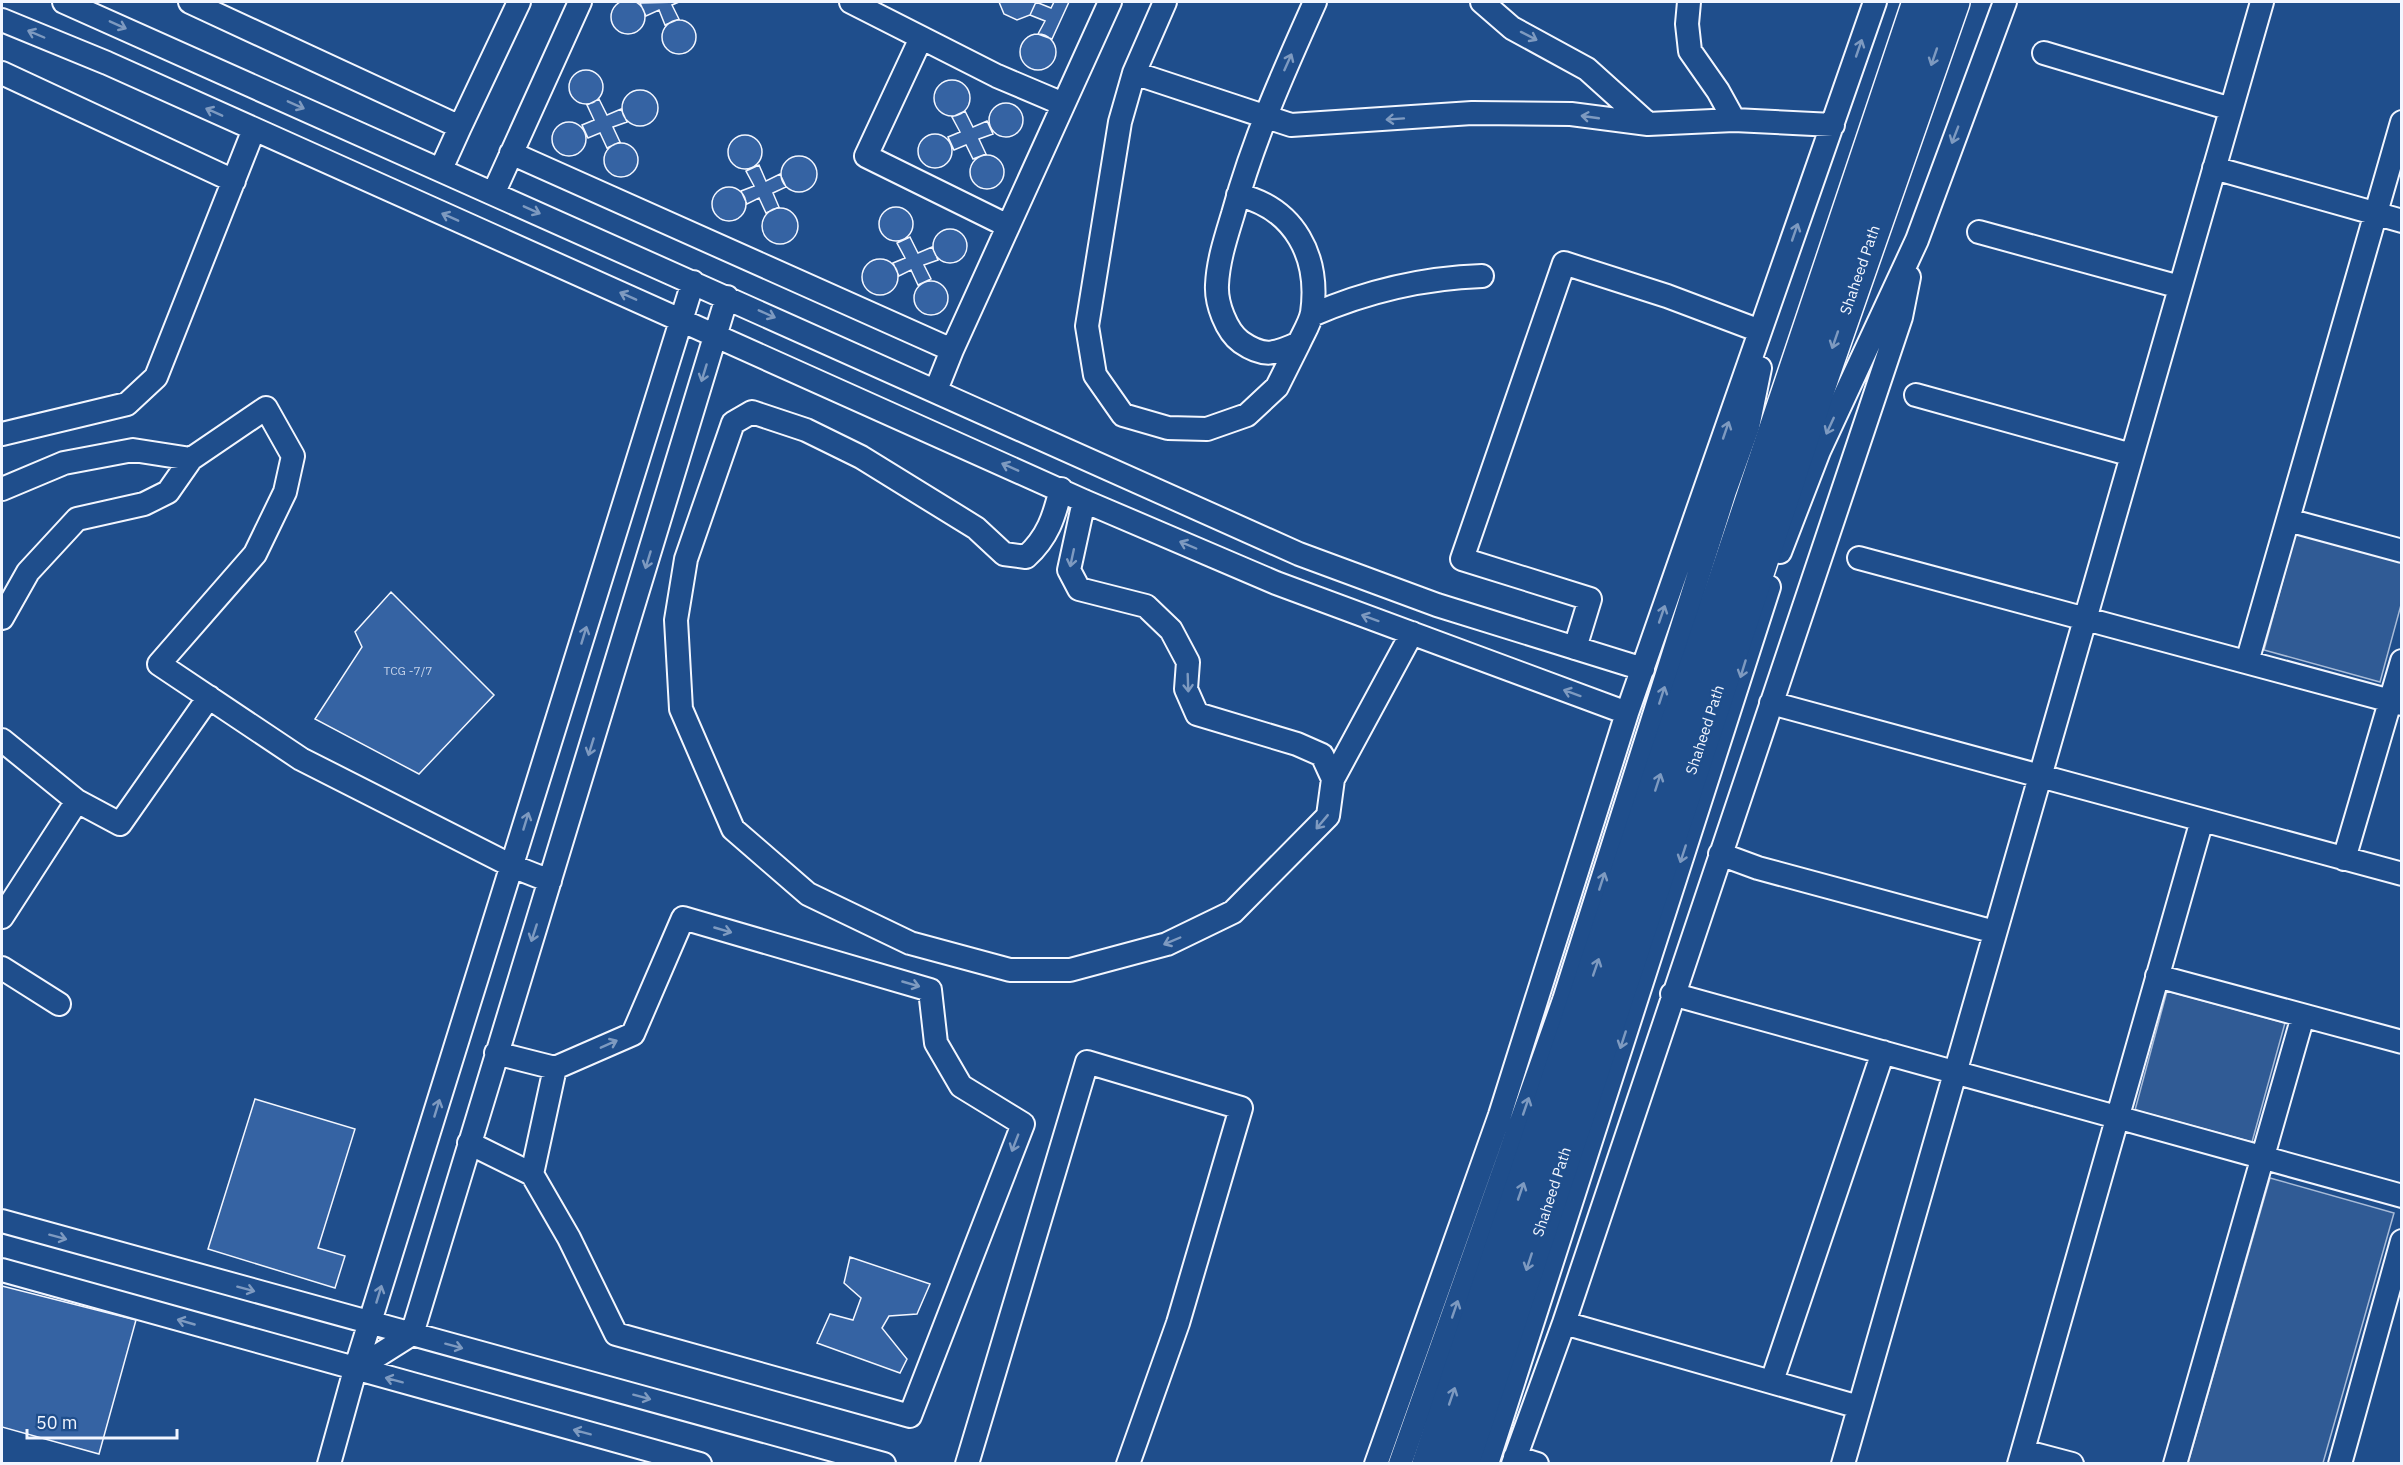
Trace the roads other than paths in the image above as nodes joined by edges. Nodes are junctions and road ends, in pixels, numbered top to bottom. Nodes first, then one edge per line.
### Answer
1 (64, 2) edge
2 (190, 2) edge
3 (519, 2) edge
4 (580, 2) edge
5 (851, 2) edge
6 (1110, 2) edge
7 (1165, 2) edge
8 (1314, 2) edge
9 (1482, 2) edge
10 (1689, 2) edge
11 (1875, 2) edge
12 (1919, 2) edge
13 (1953, 2) edge
14 (2005, 2) edge
15 (2262, 2) edge
16 (2, 20) edge
17 (921, 38) junction
18 (2044, 53) dead end
19 (2, 73) edge
20 (1134, 73) junction
21 (1063, 104) junction
22 (2231, 109) junction
23 (1264, 116) junction
24 (1734, 120) junction
25 (2402, 122) edge
26 (1648, 124) junction
27 (1833, 125) junction
28 (460, 127) junction
29 (254, 129) junction
30 (511, 153) junction
31 (2214, 168) junction
32 (441, 169) junction
33 (234, 181) junction
34 (494, 192) junction
35 (1238, 195) junction
36 (2377, 214) junction
37 (2402, 221) edge
38 (1008, 226) junction
39 (1979, 232) dead end
40 (1917, 240) junction
41 (1482, 276) dead end
42 (693, 282) junction
43 (2180, 287) junction
44 (1776, 288) junction
45 (727, 297) junction
46 (1312, 315) junction
47 (681, 321) junction
48 (1760, 331) junction
49 (715, 335) junction
50 (1299, 343) junction
51 (952, 350) junction
52 (936, 390) junction
53 (1916, 395) dead end
54 (2, 434) edge
55 (2132, 455) junction
56 (191, 459) junction
57 (1814, 463) junction
58 (1849, 473) junction
59 (2, 489) edge
60 (1061, 489) junction
61 (1737, 496) junction
62 (1084, 501) junction
63 (2288, 520) junction
64 (2402, 551) edge
65 (1859, 558) dead end
66 (2, 618) edge
67 (2085, 618) junction
68 (1747, 631) junction
69 (1412, 633) junction
70 (1575, 648) junction
71 (2402, 660) edge
72 (2247, 662) junction
73 (1643, 669) junction
74 (209, 698) junction
75 (2396, 702) edge
76 (1771, 703) junction
77 (1627, 713) junction
78 (2, 740) edge
79 (2040, 776) junction
80 (1333, 779) junction
81 (77, 801) junction
82 (2202, 820) junction
83 (1720, 854) junction
84 (2344, 859) junction
85 (512, 866) junction
86 (2402, 874) edge
87 (550, 881) junction
88 (2, 916) edge
89 (1995, 932) junction
90 (2, 968) edge
91 (2157, 976) junction
92 (1672, 994) junction
93 (58, 1004) dead end
94 (2303, 1016) junction
95 (2402, 1042) edge
96 (1883, 1052) junction
97 (496, 1053) junction
98 (555, 1068) junction
99 (1955, 1072) junction
100 (2118, 1118) junction
101 (469, 1143) junction
102 (2263, 1158) junction
103 (532, 1174) junction
104 (2402, 1196) edge
105 (2, 1221) edge
106 (2402, 1241) edge
107 (2, 1270) edge
108 (370, 1322) junction
109 (1564, 1323) junction
110 (412, 1334) junction
111 (355, 1370) junction
112 (1772, 1381) junction
113 (1859, 1407) junction
114 (2021, 1457) edge
115 (1514, 1460) edge
116 (1452, 1462) edge
117 (329, 1464) edge
118 (699, 1464) edge
119 (884, 1464) edge
120 (967, 1464) edge
121 (1128, 1464) edge
122 (1376, 1464) edge
123 (1400, 1464) edge
124 (1537, 1464) edge
125 (1843, 1464) edge
126 (2072, 1464) edge
127 (2175, 1464) edge
128 (2340, 1464) edge

1 -> 32 street
2 - 28 street
3 - 28 street
4 - 30 street
5 - 17 street
6 - 21 street
7 - 20 street
23 -> 8 street
9 -> 26 street
10 - 24 street
27 -> 11 street
12 - 61 highway, Shaheed Path
13 -> 68 highway, Shaheed Path
14 -> 40 street
15 - 22 street
29 -> 16 street
17 - 21 street
17 - 38 street
18 - 22 street
19 - 33 street
20 - 23 street
20 - 50 street
21 - 38 street
22 - 31 street
26 -> 23 street
23 - 35 street
24 - 26 street
24 - 27 street
25 - 36 street
44 -> 27 street
28 - 32 street
29 - 33 street
47 -> 29 street
30 - 34 street
30 - 51 street
31 - 36 street
31 - 43 street
32 - 34 street
33 - 54 street
34 -> 42 street
35 - 46 street
35 - 50 street
36 - 37 street
36 - 63 street
38 - 51 street
39 - 43 street
40 -> 57 street
40 - 58 street
41 - 46 street
42 - 45 street
42 - 47 street
43 - 55 street
44 - 48 street
44 - 61 street
45 - 49 street
45 -> 52 street
46 - 50 street
47 - 49 street
85 -> 47 street
48 - 70 street
73 -> 48 street
60 -> 49 street
49 -> 87 street
51 - 52 street
52 - 70 street
53 - 55 street
55 - 67 street
56 - 59 street
56 - 66 street
56 - 74 street
57 - 58 street
57 - 68 street
58 - 76 street
60 - 62 street
80 -> 60 street
116 -> 61 highway, Shaheed Path
123 -> 61 street
69 -> 62 street
62 -> 80 street
63 - 64 street
63 - 72 street
65 - 67 street
67 - 72 street
67 - 79 street
68 -> 116 highway, Shaheed Path
77 -> 69 street
69 - 80 street
70 - 73 street
71 - 75 street
72 - 75 street
73 - 77 street
74 - 81 street
74 - 85 street
75 - 84 street
76 - 79 street
76 - 83 street
77 - 122 street
78 - 81 street
79 - 82 street
79 - 89 street
81 - 88 street
82 - 84 street
82 - 91 street
83 - 89 street
83 - 92 street
84 - 86 street
85 - 87 street
108 -> 85 street
87 -> 97 street
89 - 99 street
90 - 93 street
91 - 94 street
91 - 100 street
92 - 96 street
92 - 109 street
94 - 95 street
94 - 102 street
96 - 99 street
96 - 112 street
97 - 98 street
97 - 101 street
98 - 103 street
98 -> 103 street
99 - 100 street
99 - 113 street
100 - 102 street
100 - 114 street
101 - 103 street
101 - 110 street
102 - 104 street
102 - 127 street
105 -> 108 street
106 - 128 street
111 -> 107 street
108 - 110 street
108 - 111 street
109 - 112 street
109 - 115 street
110 - 111 street
110 -> 119 street
111 - 117 street
118 -> 111 street
112 - 113 street
113 - 125 street
114 - 126 street
115 - 124 street
120 - 121 street

